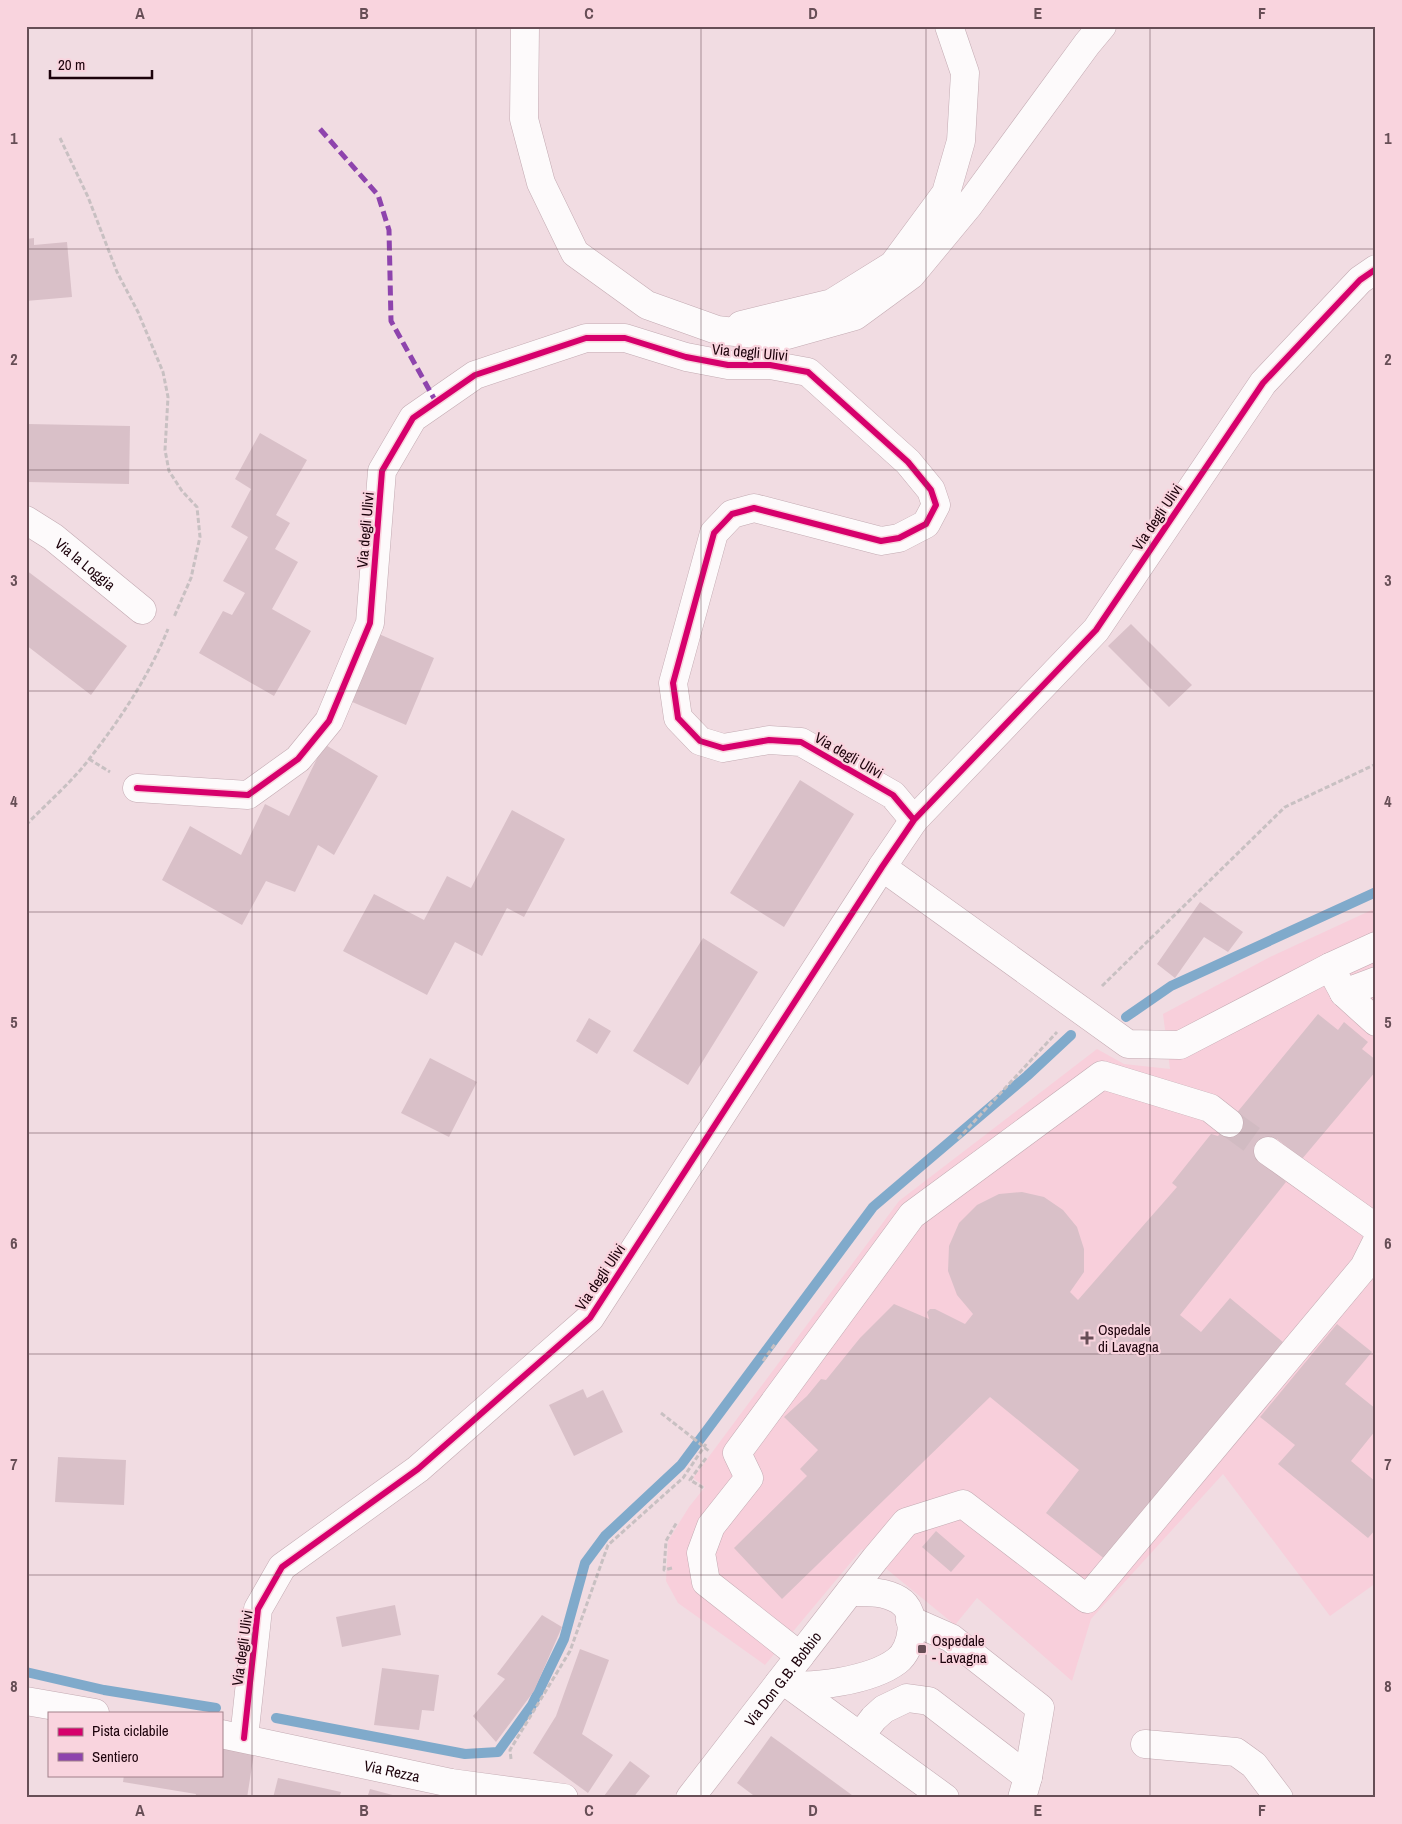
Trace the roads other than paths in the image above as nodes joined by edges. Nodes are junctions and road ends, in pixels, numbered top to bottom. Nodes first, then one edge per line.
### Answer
1 (525, 26) edge
2 (949, 26) edge
3 (1102, 26) edge
4 (1376, 269) edge
5 (717, 330) junction
6 (26, 520) edge
7 (142, 610) dead end
8 (137, 788) dead end
9 (914, 820) junction
10 (882, 866) junction
11 (1376, 946) edge
12 (1330, 967) junction
13 (1376, 981) edge
14 (1344, 993) junction
15 (1376, 1022) edge
16 (1229, 1123) tunnel mouth
17 (1268, 1151) tunnel mouth
18 (1376, 1228) edge
19 (1376, 1243) edge
20 (850, 1592) junction
21 (910, 1620) junction
22 (800, 1656) junction
23 (785, 1684) junction
24 (26, 1701) edge
25 (89, 1712) edge
26 (232, 1736) edge
27 (860, 1736) junction
28 (1145, 1744) dead end
29 (1025, 1788) edge
30 (564, 1798) edge
31 (690, 1798) edge
32 (946, 1798) edge
33 (1279, 1798) edge

1 - 5 main road
2 - 5 main road
3 - 5 main road
4 - 9 main road, Via degli Ulivi
6 - 7 main road, Via la Loggia
8 - 9 main road, Via degli Ulivi
9 - 10 main road, Via degli Ulivi
10 - 12 main road
10 - 26 main road, Via degli Ulivi
11 - 12 main road
12 - 14 main road
13 - 14 main road
14 - 15 main road
16 - 22 main road
17 - 18 main road
19 - 20 main road, Via Don G.B. Bobbio
20 - 21 main road
20 - 22 main road, Via Don G.B. Bobbio
21 - 23 main road
21 - 29 main road
22 - 23 main road, Via Don G.B. Bobbio
23 - 27 main road
23 - 31 main road, Via Don G.B. Bobbio
24 - 25 main road
26 - 30 main road, Via Rezza
27 - 29 main road
27 - 32 main road
28 - 33 main road

